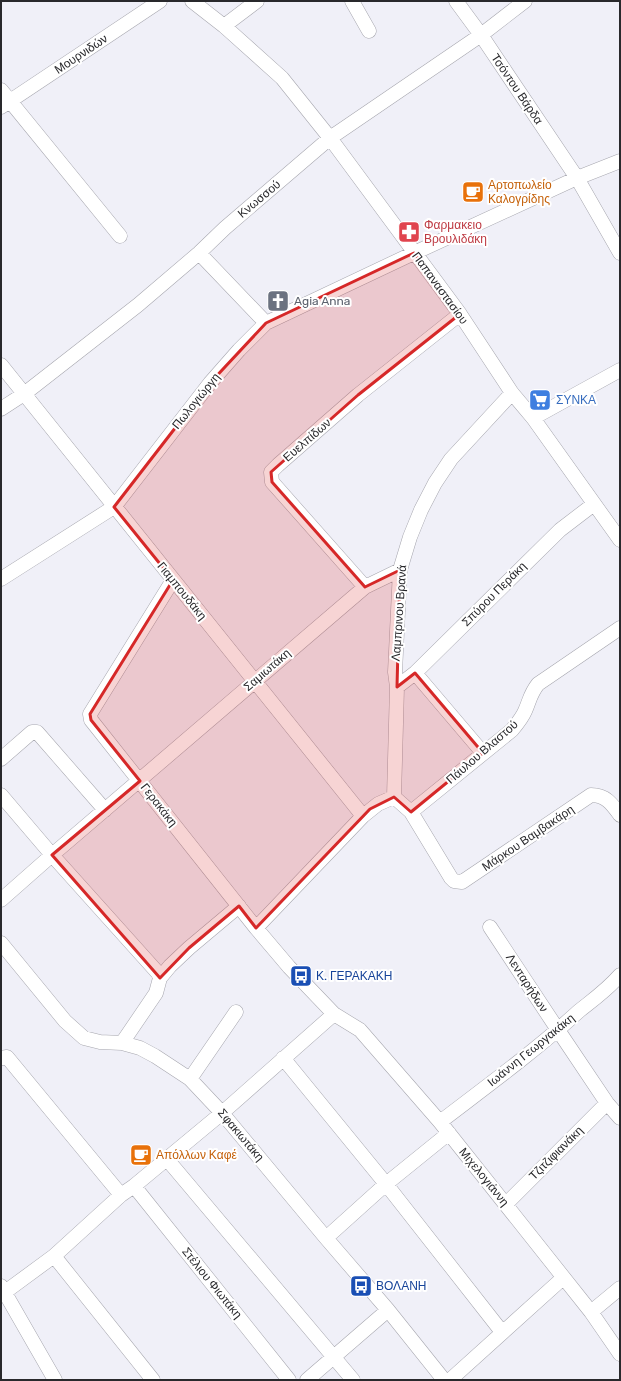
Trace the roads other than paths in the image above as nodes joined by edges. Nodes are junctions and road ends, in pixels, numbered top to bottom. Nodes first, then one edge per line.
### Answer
1 (160, 1) edge
2 (192, 1) edge
3 (257, 1) edge
4 (352, 1) edge
5 (456, 1) edge
6 (525, 1) edge
7 (224, 26) junction
8 (369, 31) dead end
9 (481, 35) junction
10 (1, 90) edge
11 (5, 104) edge
12 (330, 138) junction
13 (620, 161) edge
14 (577, 178) junction
15 (120, 236) dead end
16 (199, 253) junction
17 (414, 253) junction
18 (620, 253) edge
19 (460, 314) junction
20 (266, 323) junction
21 (1, 365) edge
22 (620, 370) edge
23 (512, 393) junction
24 (24, 394) junction
25 (1, 409) edge
26 (533, 418) junction
27 (594, 504) junction
28 (114, 507) junction
29 (620, 540) edge
30 (400, 570) junction
31 (1, 579) edge
32 (173, 580) junction
33 (365, 587) junction
34 (620, 628) edge
35 (415, 673) junction
36 (254, 681) junction
37 (397, 687) junction
38 (483, 753) junction
39 (1, 759) edge
40 (140, 781) junction
41 (1, 794) edge
42 (394, 797) junction
43 (105, 810) junction
44 (411, 812) junction
45 (620, 815) edge
46 (362, 816) junction
47 (52, 855) junction
48 (1, 900) edge
49 (239, 906) junction
50 (490, 927) dead end
51 (256, 928) junction
52 (1, 942) edge
53 (620, 974) edge
54 (160, 978) junction
55 (236, 1012) dead end
56 (334, 1014) junction
57 (558, 1030) junction
58 (122, 1043) junction
59 (1, 1058) edge
60 (283, 1058) junction
61 (190, 1079) junction
62 (607, 1102) junction
63 (222, 1112) junction
64 (620, 1118) edge
65 (440, 1122) junction
66 (449, 1133) junction
67 (166, 1158) junction
68 (386, 1184) junction
69 (134, 1186) junction
70 (120, 1195) junction
71 (506, 1204) junction
72 (326, 1238) junction
73 (54, 1256) junction
74 (563, 1278) junction
75 (620, 1288) edge
76 (3, 1289) edge
77 (388, 1310) junction
78 (591, 1312) junction
79 (502, 1332) junction
80 (620, 1354) edge
81 (334, 1356) junction
82 (55, 1380) edge
83 (153, 1380) edge
84 (289, 1380) edge
85 (307, 1380) edge
86 (353, 1380) edge
87 (444, 1380) edge
88 (450, 1380) edge

1 - 11 street, Μουρνιδών
2 - 7 street, Παπαναστασίου
3 - 7 street
4 - 8 street
5 - 9 street, Τσόντου Βάρδα
6 - 9 street, Κνωσσού
7 - 12 street, Παπαναστασίου
9 - 12 street, Κνωσσού
9 - 14 street, Τσόντου Βάρδα
10 - 11 street
11 - 15 street
12 - 16 street, Κνωσσού
12 - 17 street, Παπαναστασίου
13 - 14 street, Πωλογιώργη
14 - 17 street, Πωλογιώργη
14 - 18 street, Τσόντου Βάρδα
16 - 20 street
16 - 24 street, Κνωσσού
17 - 19 street, Παπαναστασίου
17 - 20 street, Πωλογιώργη
19 - 23 street, Παπαναστασίου
19 - 33 street, Ευελπίδων
20 - 28 street, Πωλογιώργη
21 - 24 street, Γιαμπουδάκη
22 - 26 street
23 - 26 street, Παπαναστασίου
23 - 30 street, Λαμπρινου Βρανά
24 - 25 street, Κνωσσού
24 - 28 street, Γιαμπουδάκη
26 - 27 street, Παπαναστασίου
27 - 29 street, Παπαναστασίου
27 - 35 street, Σπύρου Περάκη
28 - 31 street, Πωλογιώργη
28 - 32 street, Γιαμπουδάκη
30 - 33 street, Σαμιωτάκη
30 - 37 street, Λαμπρινου Βρανά
32 - 36 street, Γιαμπουδάκη
32 - 40 street, Γερακάκη
33 - 36 street, Σαμιωτάκη
34 - 38 street, Πάυλου Βλαστού
35 - 37 street, Σπύρου Περάκη
35 - 38 street
36 - 40 street, Σαμιωτάκη
36 - 46 street, Γιαμπουδάκη
37 - 42 street, Λαμπρινου Βρανά
38 - 44 street, Πάυλου Βλαστού
39 - 43 street
40 - 43 street, Σαμιωτάκη
40 - 49 street, Γερακάκη
41 - 47 street
42 - 44 street
42 - 46 street
43 - 47 street, Σαμιωτάκη
44 - 45 street, Μάρκου Βαμβακάρη
46 - 51 street
47 - 48 street, Σαμιωτάκη
47 - 54 street
49 - 51 street, Γερακάκη
49 - 54 street
50 - 57 street, Λενταρήδων
51 - 56 street, Γερακάκη
52 - 58 street, Σφακιωτάκη
53 - 57 street, Ιωάννη Γεωργακάκη
54 - 58 street
55 - 61 street
56 - 60 street
56 - 65 street, Μιχελογιάννη
57 - 62 street, Λενταρήδων
57 - 65 street, Ιωάννη Γεωργακάκη
58 - 61 street, Σφακιωτάκη
59 - 70 street
60 - 63 street
60 - 68 street
61 - 63 street, Σφακιωτάκη
62 - 64 street, Λενταρήδων
62 - 71 street, Τζιτζιφιανάκη
63 - 67 street
63 - 72 street, Σφακιωτάκη
65 - 66 street, Μιχελογιάννη
66 - 68 street
66 - 71 street, Μιχελογιάννη
67 - 69 street
67 - 81 street
68 - 72 street
68 - 79 street
69 - 70 street
69 - 84 street, Στέλιου Φιωτάκη
70 - 73 street
71 - 74 street, Μιχελογιάννη
72 - 77 street, Σφακιωτάκη
73 - 76 street
73 - 83 street
74 - 78 street, Μιχελογιάννη
74 - 79 street
75 - 78 street
76 - 82 street
77 - 81 street
77 - 87 street, Σφακιωτάκη
78 - 80 street, Μιχελογιάννη
79 - 88 street
81 - 85 street
81 - 86 street

